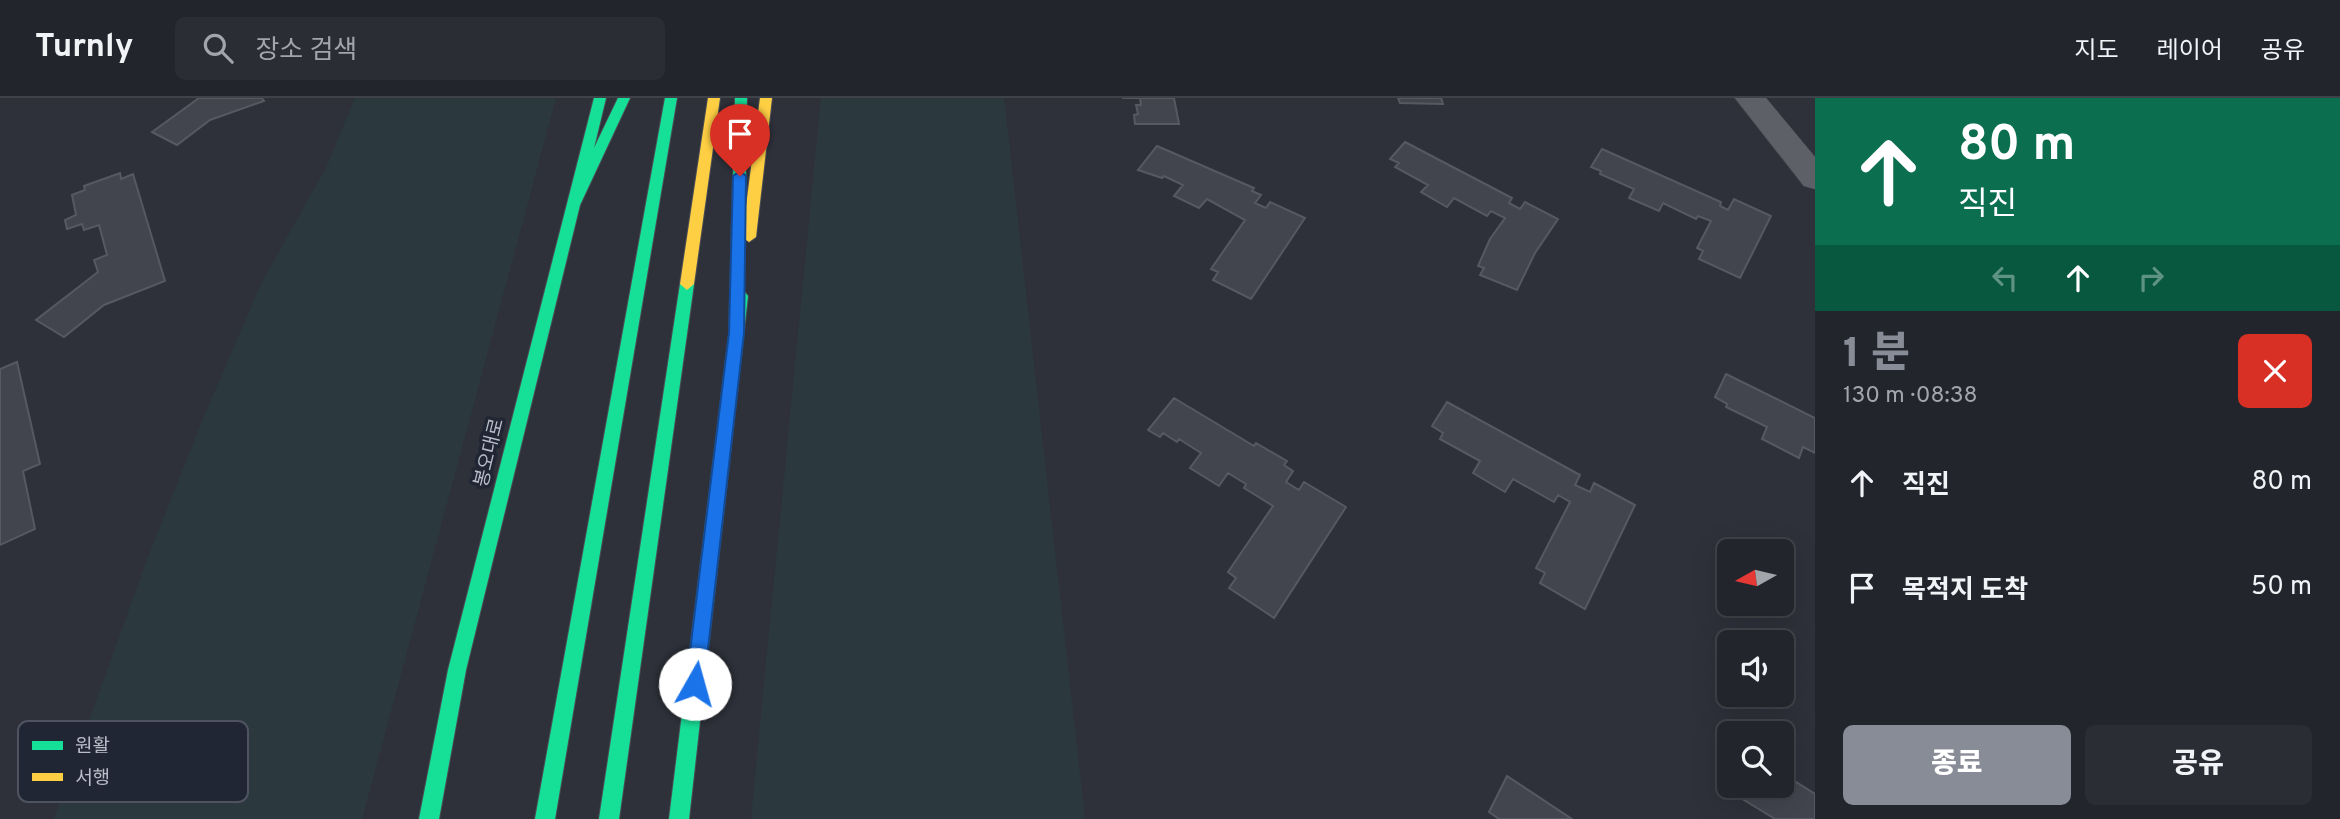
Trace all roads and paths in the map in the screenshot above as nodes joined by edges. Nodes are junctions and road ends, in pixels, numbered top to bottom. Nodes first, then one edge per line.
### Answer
1 (600, 98) edge
2 (624, 98) edge
3 (671, 98) edge
4 (715, 98) edge
5 (741, 98) edge
6 (766, 98) edge
7 (1750, 98) edge
8 (1815, 178) edge
9 (575, 202) junction
10 (736, 333) junction
11 (429, 819) edge
12 (545, 819) edge
13 (609, 819) edge
14 (679, 819) edge

1 - 9 main road, 봉오대로
2 - 9 main road
3 - 12 main road
4 - 13 main road
5 - 10 main road
6 - 10 main road
7 - 8 street
9 - 11 main road, 봉오대로
10 - 14 main road

